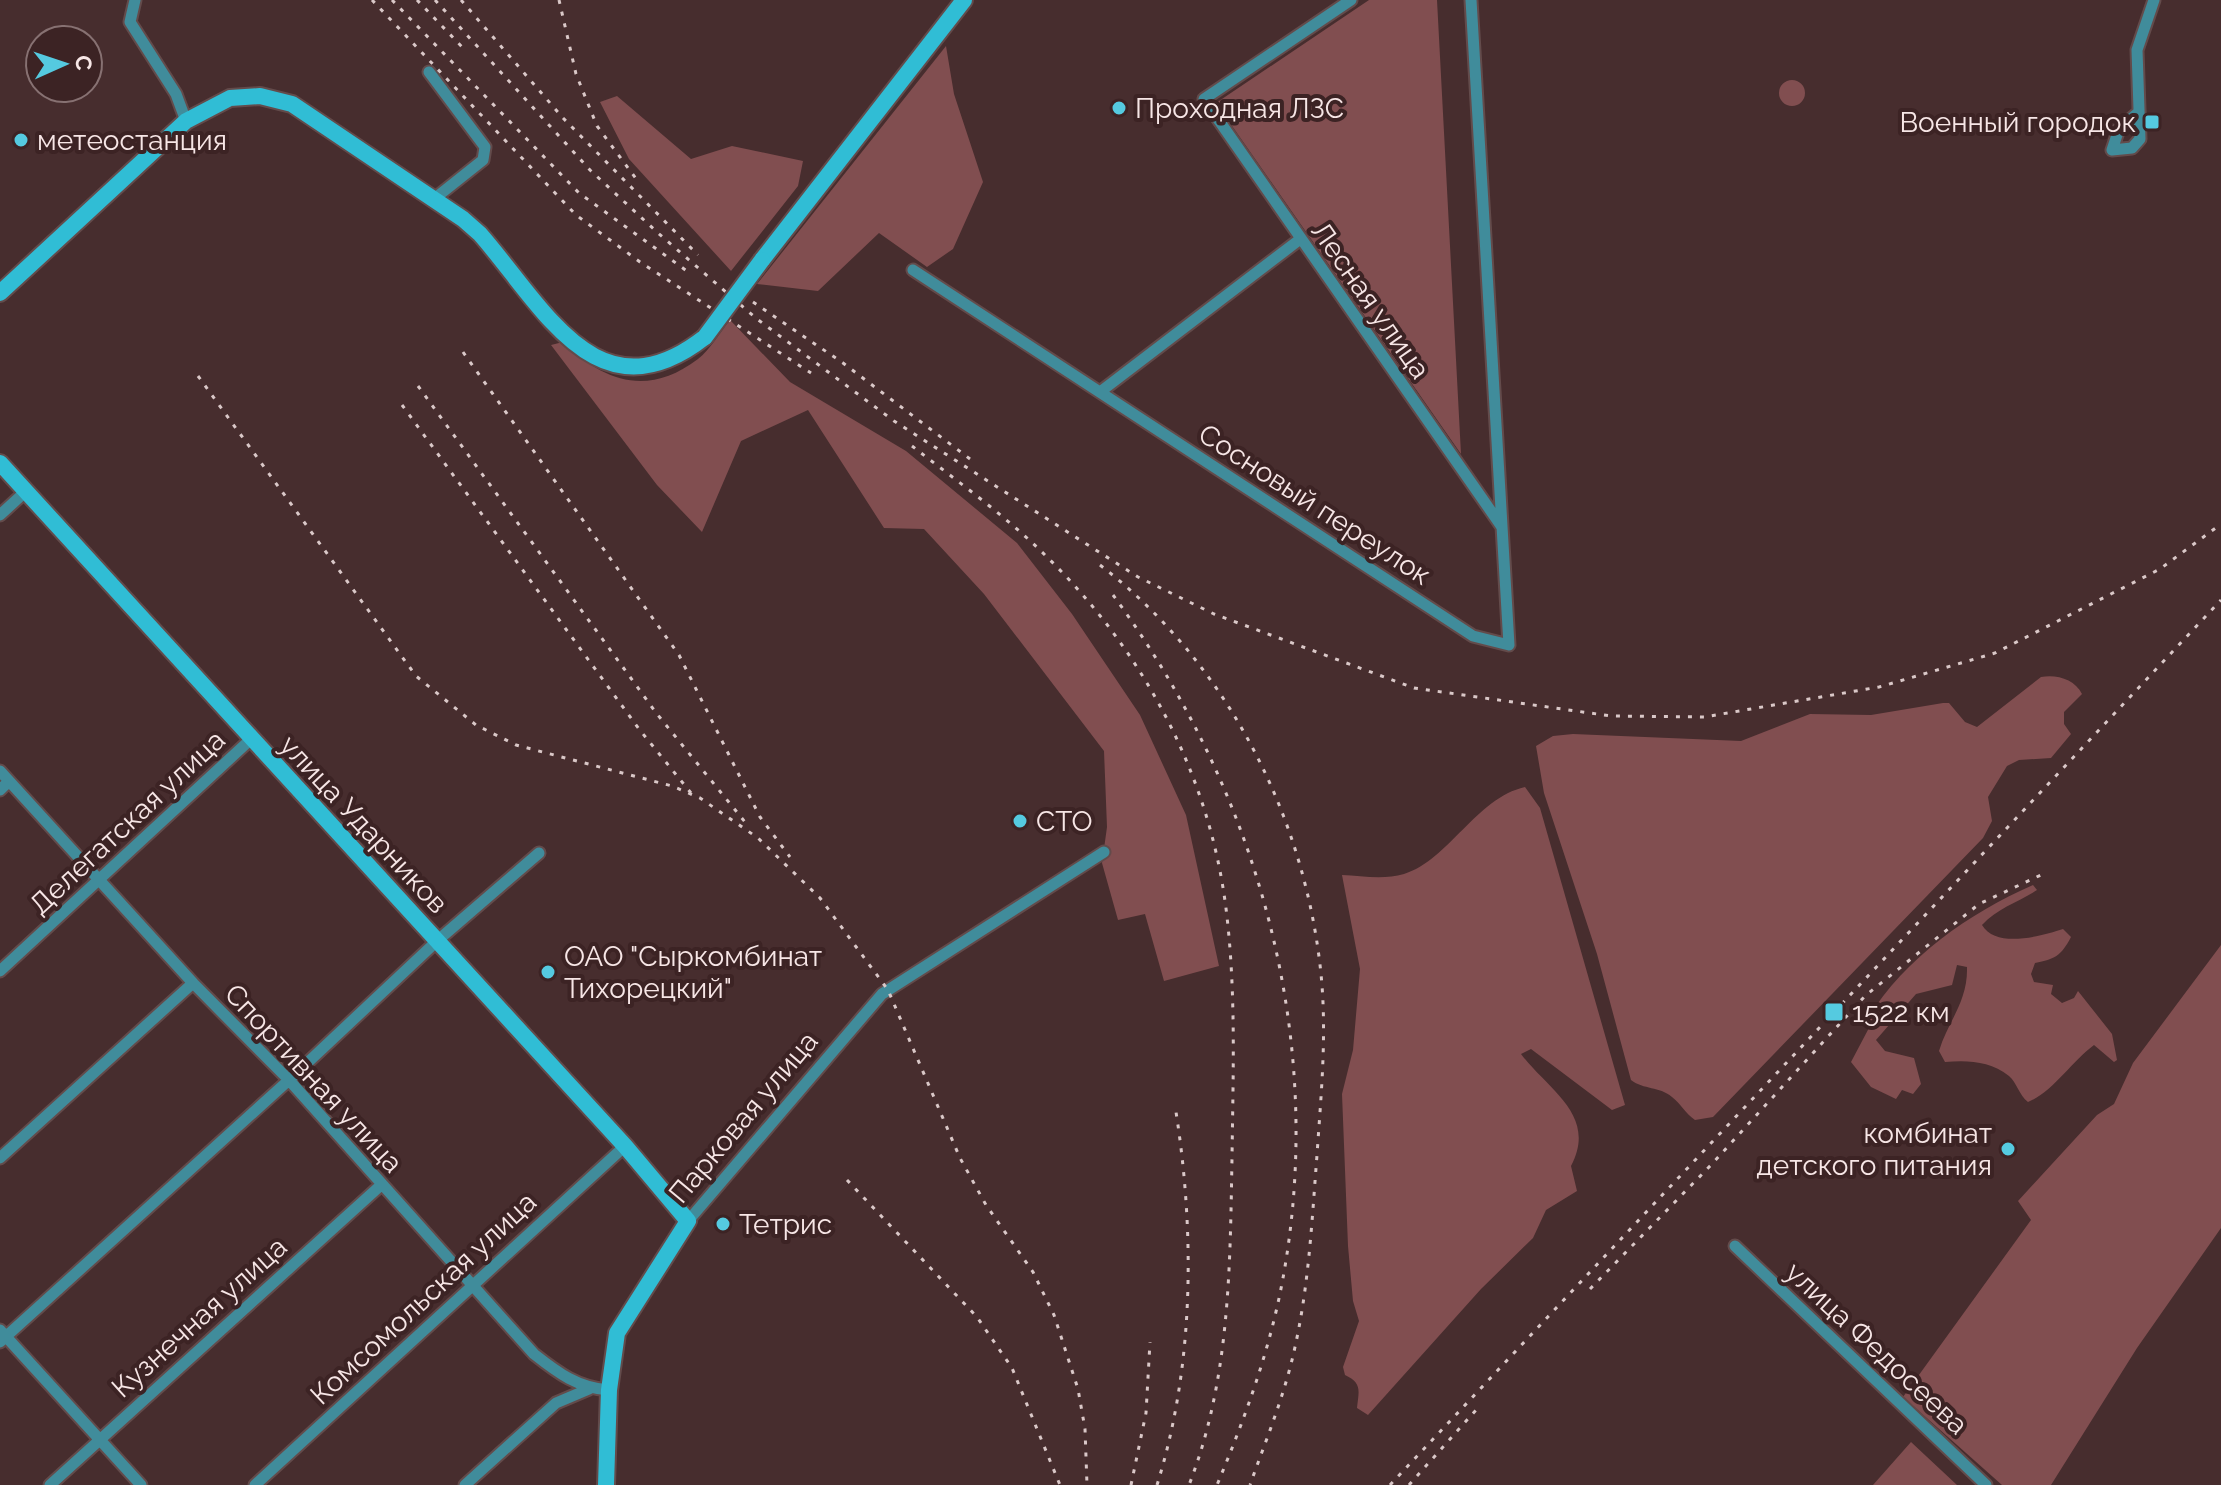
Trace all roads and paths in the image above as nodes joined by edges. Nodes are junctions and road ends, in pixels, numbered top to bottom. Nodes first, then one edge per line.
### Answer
1 (135, 0) edge
2 (964, 0) edge
3 (1351, 0) edge
4 (1471, 0) edge
5 (2154, 0) edge
6 (429, 72) dead end
7 (2139, 112) dead end
8 (186, 121) junction
9 (434, 199) junction
10 (1299, 240) junction
11 (913, 270) dead end
12 (0, 293) edge
13 (1100, 392) junction
14 (0, 463) edge
15 (25, 492) junction
16 (0, 515) edge
17 (1502, 528) junction
18 (250, 740) junction
19 (0, 771) edge
20 (5, 785) edge
21 (1104, 852) dead end
22 (539, 853) dead end
23 (99, 879) junction
24 (437, 941) junction
25 (0, 971) edge
26 (193, 983) junction
27 (289, 1080) junction
28 (625, 1146) junction
29 (0, 1158) edge
30 (380, 1186) junction
31 (688, 1221) junction
32 (1735, 1246) dead end
33 (473, 1283) junction
34 (2, 1336) edge
35 (589, 1389) junction
36 (609, 1390) junction
37 (101, 1439) junction
38 (50, 1485) edge
39 (141, 1485) edge
40 (255, 1485) edge
41 (465, 1485) edge
42 (606, 1485) edge
43 (1986, 1485) edge

1 - 8 street
2 - 9 main road, bridge
3 - 10 street, Лесная улица
4 - 17 street
5 - 7 street
6 - 9 street
8 - 9 main road
8 - 12 main road
10 - 13 street
10 - 17 street, Лесная улица
11 - 13 street, Сосновый переулок
13 - 17 street, Сосновый переулок
14 - 15 main road, улица Ударников
15 - 16 street
15 - 18 main road, улица Ударников
18 - 23 street, Делегатская улица
18 - 24 main road, улица Ударников
19 - 20 street, Спортивная улица
20 - 23 street, Спортивная улица
21 - 31 street, Парковая улица
22 - 24 street
23 - 25 street, Делегатская улица
23 - 26 street, Спортивная улица
24 - 27 street
24 - 28 main road, улица Ударников
26 - 27 street, Спортивная улица
26 - 29 street
27 - 30 street, Спортивная улица
27 - 34 street
28 - 31 main road, улица Ударников
28 - 33 street, Комсомольская улица
30 - 33 street, Спортивная улица
30 - 37 street, Кузнечная улица
31 - 36 main road, Парковая улица
32 - 43 street, улица Федосеева
33 - 35 street, Спортивная улица
33 - 40 street, Комсомольская улица
34 - 37 street
35 - 36 street, Спортивная улица
35 - 41 street
36 - 42 main road, Парковая улица
37 - 38 street, Кузнечная улица
37 - 39 street

